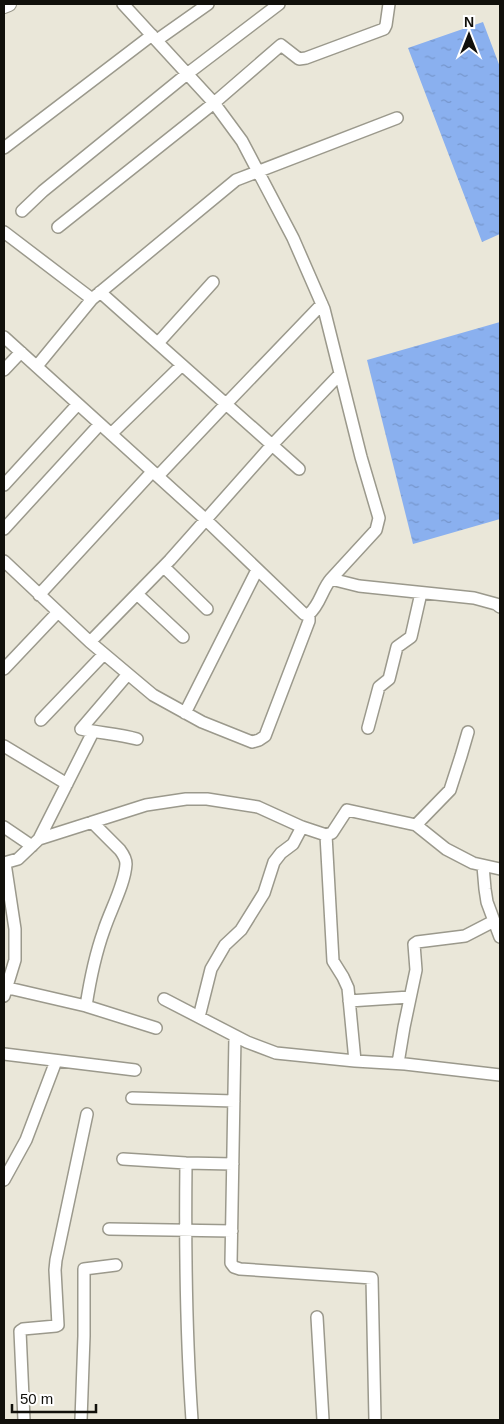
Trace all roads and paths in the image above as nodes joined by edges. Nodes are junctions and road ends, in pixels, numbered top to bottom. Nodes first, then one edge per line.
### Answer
1 (9, 4) edge
2 (123, 4) edge
3 (208, 4) edge
4 (279, 4) edge
5 (389, 4) edge
6 (4, 6) edge
7 (154, 38) junction
8 (187, 74) junction
9 (214, 103) junction
10 (397, 118) dead end
11 (4, 148) edge
12 (258, 172) junction
13 (22, 211) dead end
14 (58, 227) dead end
15 (4, 232) edge
16 (213, 282) dead end
17 (96, 296) junction
18 (322, 304) junction
19 (4, 337) edge
20 (158, 343) junction
21 (20, 352) junction
22 (182, 365) junction
23 (36, 366) junction
24 (4, 370) edge
25 (340, 374) junction
26 (78, 404) junction
27 (226, 404) junction
28 (100, 424) junction
29 (111, 434) junction
30 (272, 445) junction
31 (299, 469) dead end
32 (155, 474) junction
33 (4, 484) edge
34 (205, 519) junction
35 (4, 529) edge
36 (4, 561) edge
37 (164, 567) junction
38 (12, 570) junction
39 (257, 570) junction
40 (4, 579) edge
41 (331, 579) junction
42 (421, 593) junction
43 (137, 594) junction
44 (39, 595) junction
45 (500, 607) edge
46 (207, 609) dead end
47 (58, 612) junction
48 (310, 614) junction
49 (183, 638) dead end
50 (90, 642) junction
51 (104, 654) junction
52 (4, 669) edge
53 (128, 674) junction
54 (185, 713) junction
55 (41, 720) dead end
56 (368, 728) dead end
57 (93, 732) junction
58 (468, 732) dead end
59 (137, 739) dead end
60 (4, 746) edge
61 (67, 784) junction
62 (92, 822) junction
63 (416, 825) junction
64 (4, 827) edge
65 (302, 827) junction
66 (326, 835) junction
67 (36, 843) junction
68 (4, 863) edge
69 (483, 866) junction
70 (500, 869) edge
71 (494, 921) junction
72 (500, 937) edge
73 (5, 990) edge
74 (410, 997) junction
75 (164, 999) dead end
76 (349, 1001) junction
77 (86, 1006) junction
78 (199, 1018) junction
79 (156, 1028) dead end
80 (235, 1036) junction
81 (4, 1054) edge
82 (56, 1060) junction
83 (355, 1061) junction
84 (398, 1063) junction
85 (135, 1070) dead end
86 (500, 1075) edge
87 (132, 1098) dead end
88 (234, 1101) junction
89 (86, 1114) dead end
90 (123, 1159) dead end
91 (186, 1163) junction
92 (233, 1164) junction
93 (4, 1180) edge
94 (109, 1230) dead end
95 (186, 1230) junction
96 (232, 1231) junction
97 (116, 1265) dead end
98 (317, 1318) dead end
99 (24, 1420) edge
100 (81, 1420) edge
101 (192, 1420) edge
102 (323, 1420) edge
103 (375, 1420) edge

1 - 6 street
2 - 7 street
3 - 7 street
4 - 8 street
5 - 9 street
7 - 8 street
7 - 11 street
8 - 9 street
8 - 13 street
9 - 12 street
9 - 14 street
10 - 12 street
12 - 17 street
12 - 18 street
15 - 17 street
16 - 20 street
17 - 20 street
17 - 23 street
18 - 25 street
18 - 27 street
19 - 21 street
20 - 22 street
21 - 23 street
21 - 24 street
22 - 27 street
22 - 29 street
23 - 26 street
25 - 30 street
25 - 41 street
26 - 28 street
26 - 33 street
27 - 30 street
27 - 32 street
28 - 29 street
28 - 35 street
29 - 32 street
30 - 31 street
30 - 34 street
32 - 34 street
32 - 44 street
34 - 37 street
34 - 39 street
36 - 38 street
37 - 43 street
37 - 46 street
38 - 40 street
38 - 44 street
39 - 48 street
39 - 54 street
41 - 42 street
41 - 48 street
42 - 45 street
42 - 56 street
43 - 49 street
43 - 50 street
44 - 47 street
47 - 50 street
47 - 52 street
48 - 54 street
50 - 51 street
51 - 53 street
51 - 55 street
53 - 54 street
53 - 57 street
57 - 59 street
57 - 61 street
58 - 63 street
60 - 61 street
61 - 67 street
62 - 65 street
62 - 67 street
62 - 77 street
63 - 66 street
63 - 69 street
64 - 67 street
65 - 66 street
65 - 78 street
66 - 76 street
67 - 68 street
68 - 73 street
69 - 70 street
69 - 71 street
71 - 72 street
71 - 74 street
73 - 77 street
74 - 76 street
74 - 84 street
75 - 78 street
76 - 83 street
77 - 79 street
78 - 80 street
80 - 83 street
80 - 88 street
81 - 82 street
82 - 85 street
82 - 93 street
83 - 84 street
84 - 86 street
87 - 88 street
88 - 92 street
89 - 99 street
90 - 91 street
91 - 92 street
91 - 95 street
92 - 96 street
94 - 95 street
95 - 96 street
95 - 101 street
96 - 103 street
97 - 100 street
98 - 102 street

